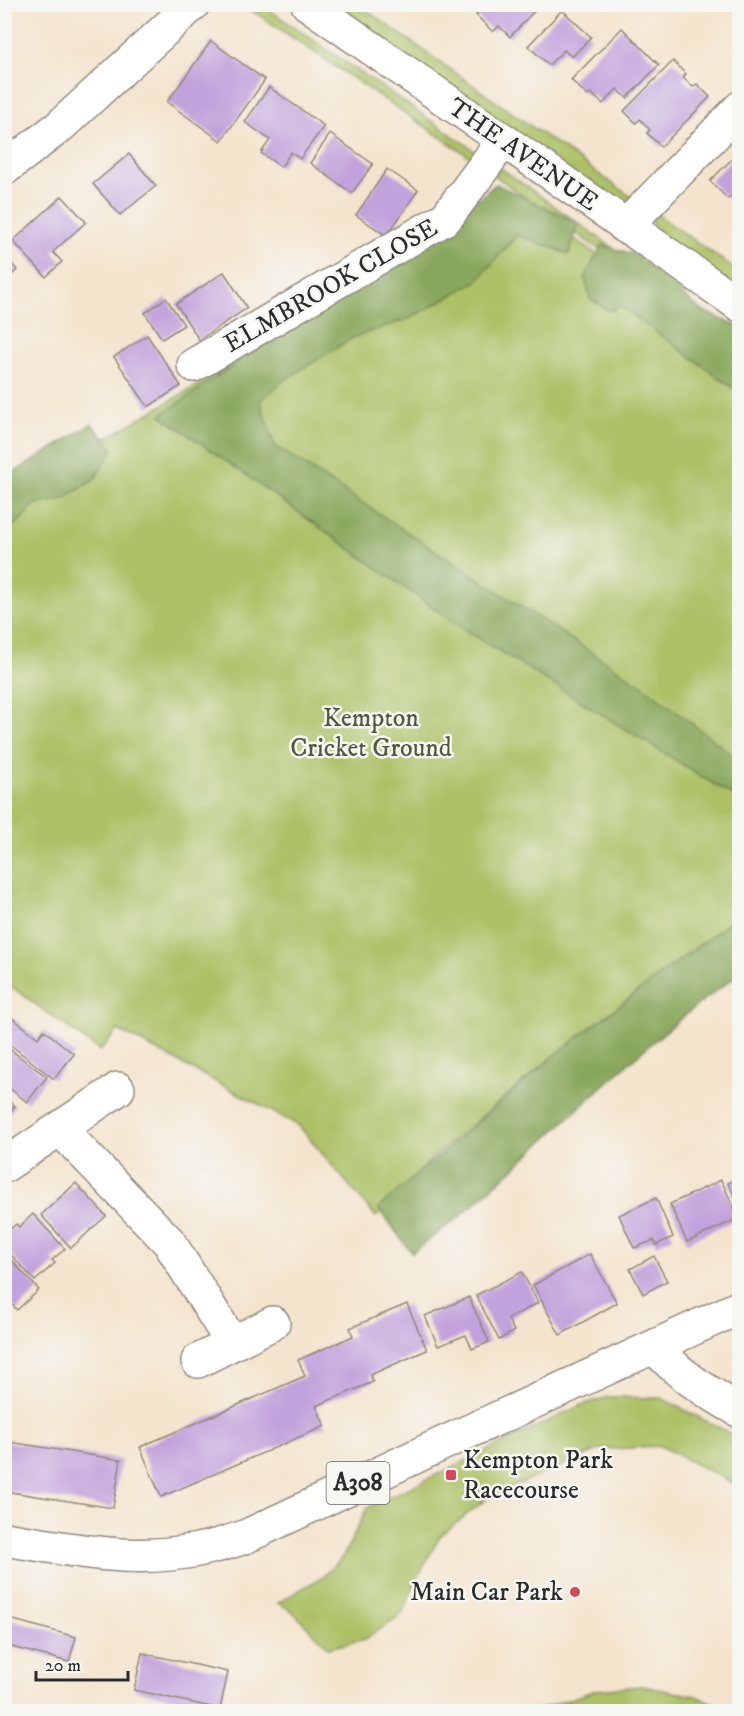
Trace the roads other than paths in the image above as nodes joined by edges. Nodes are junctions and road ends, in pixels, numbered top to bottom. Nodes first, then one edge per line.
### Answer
1 (193, 4) edge
2 (308, 4) edge
3 (740, 108) edge
4 (504, 141) junction
5 (4, 169) edge
6 (625, 227) junction
7 (740, 305) edge
8 (194, 365) dead end
9 (118, 1089) dead end
10 (60, 1129) junction
11 (4, 1166) edge
12 (740, 1307) edge
13 (273, 1323) dead end
14 (232, 1342) junction
15 (655, 1347) junction
16 (198, 1361) dead end
17 (740, 1411) edge
18 (4, 1539) edge

1 - 5 main road
2 - 4 main road, THE AVENUE
3 - 6 main road
4 - 6 main road, THE AVENUE
4 - 8 main road, ELMBROOK CLOSE
6 - 7 main road, THE AVENUE
9 - 10 main road
10 - 11 main road
10 - 14 main road
12 - 15 main road, A308
13 - 14 main road
14 - 16 main road
15 - 17 main road
15 - 18 main road, A308

